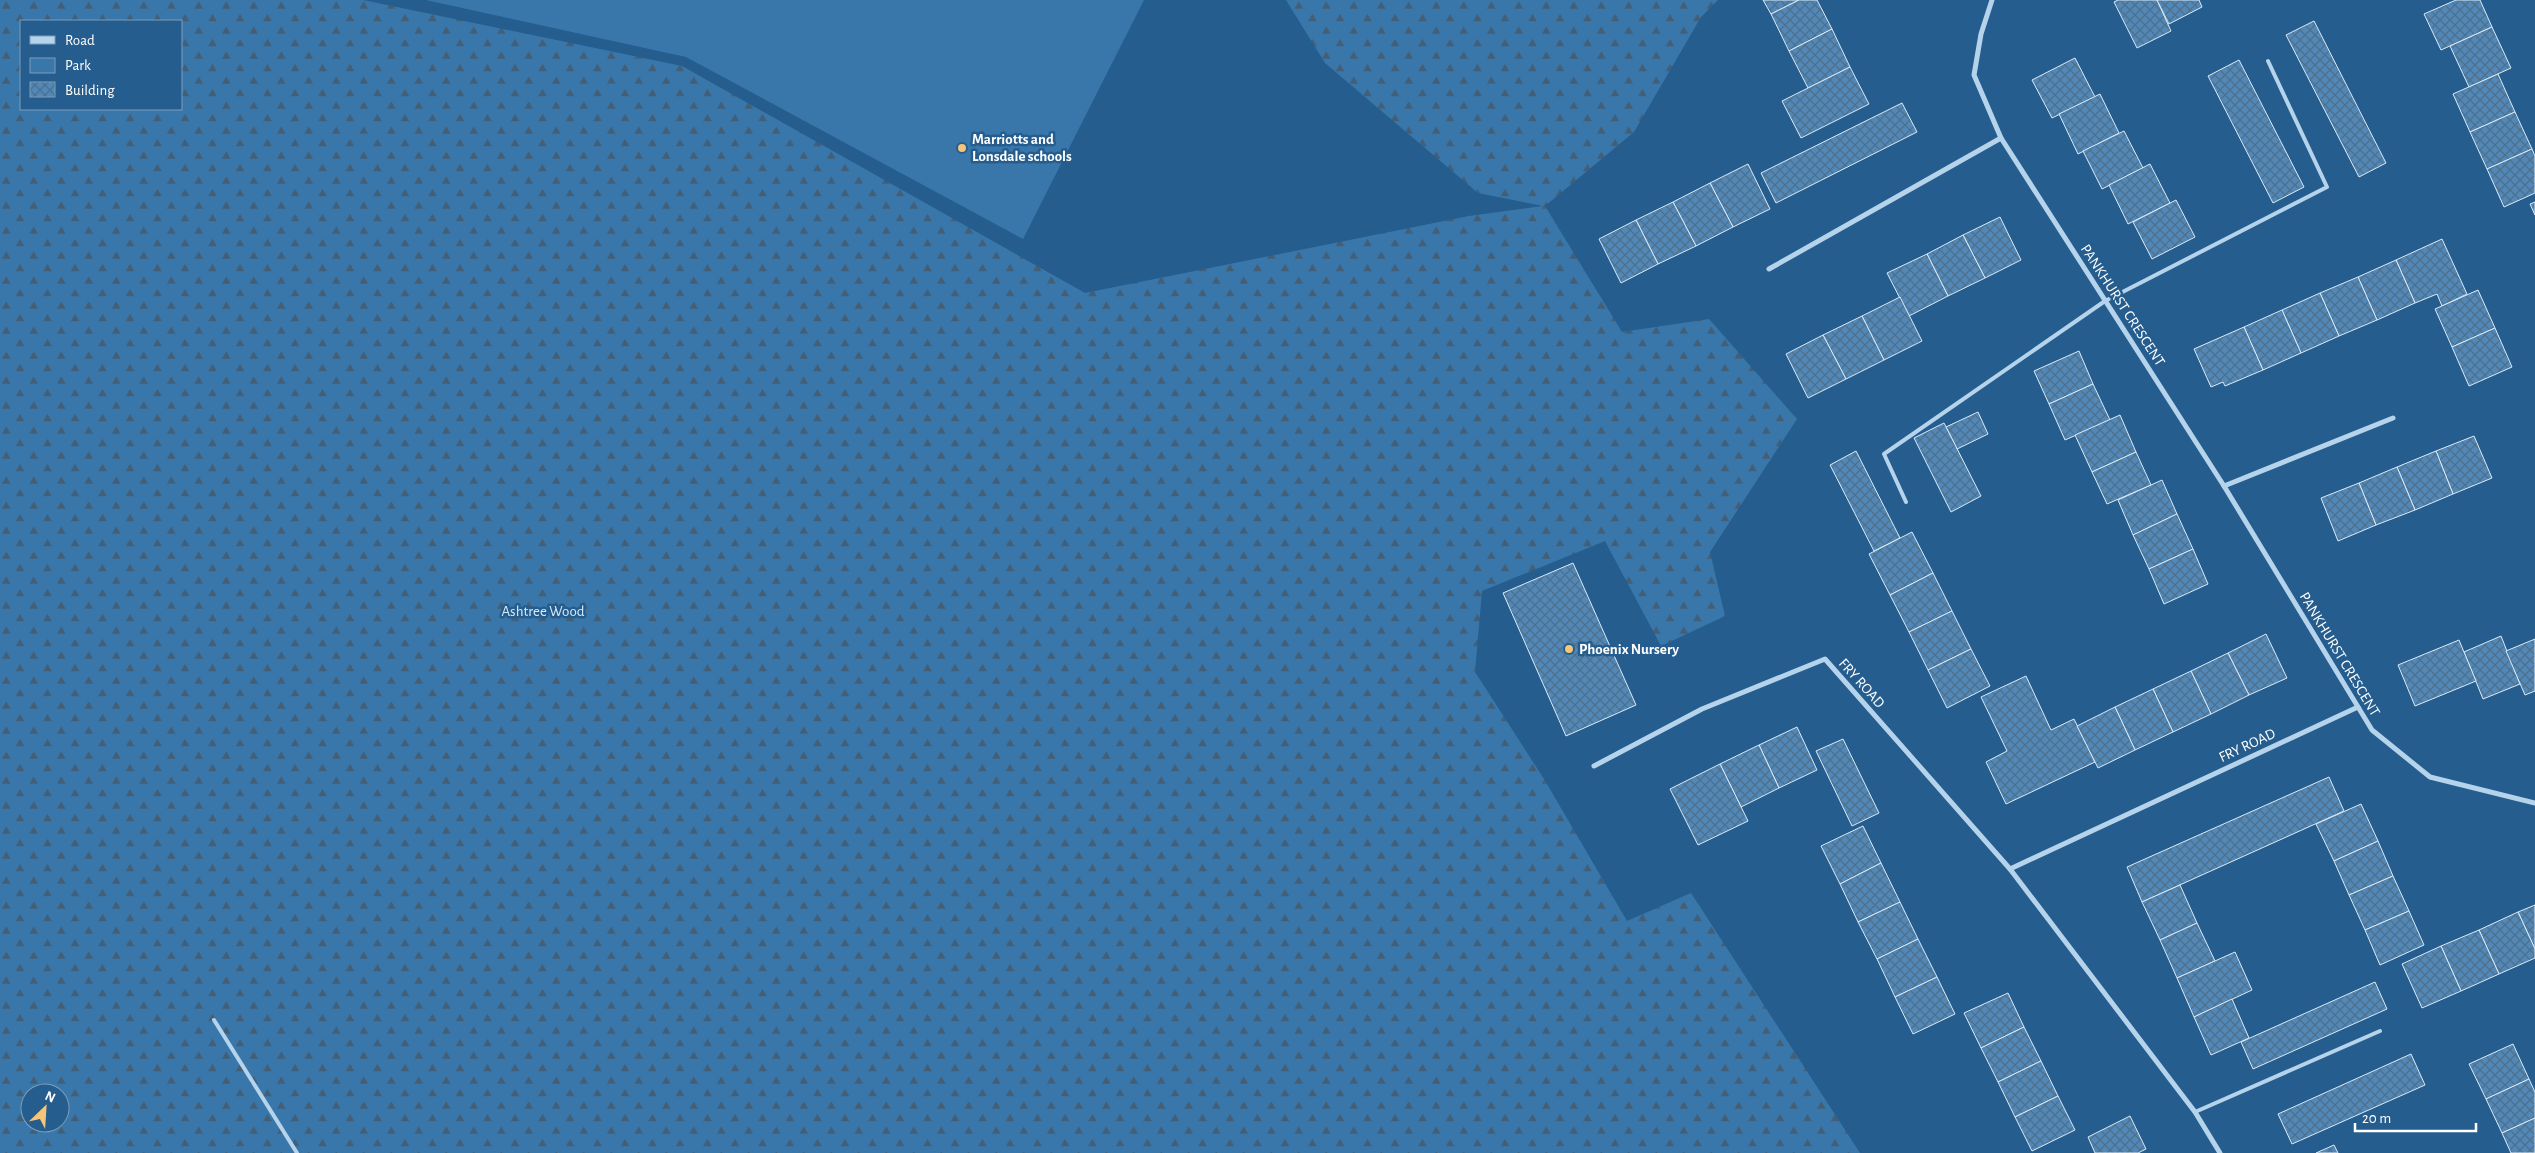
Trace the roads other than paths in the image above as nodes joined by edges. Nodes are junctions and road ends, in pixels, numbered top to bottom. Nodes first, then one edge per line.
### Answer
1 (1992, 0) edge
2 (2268, 61) dead end
3 (2000, 138) junction
4 (1769, 269) dead end
5 (2106, 301) junction
6 (2393, 418) dead end
7 (2224, 486) junction
8 (1906, 502) dead end
9 (2358, 707) junction
10 (1594, 766) dead end
11 (2535, 803) edge
12 (2010, 869) junction
13 (214, 1020) dead end
14 (2380, 1031) dead end
15 (2195, 1112) junction
16 (296, 1153) edge
17 (2220, 1153) edge

1 - 3 street, PANKHURST CRESCENT
2 - 5 lane
3 - 4 street
3 - 5 street, PANKHURST CRESCENT
5 - 7 street, PANKHURST CRESCENT
5 - 8 lane
6 - 7 street
7 - 9 street, PANKHURST CRESCENT
9 - 11 street, PANKHURST CRESCENT
9 - 12 street, FRY ROAD
10 - 12 street, FRY ROAD
12 - 15 street, FRY ROAD
13 - 16 lane
14 - 15 lane
15 - 17 street, FRY ROAD

